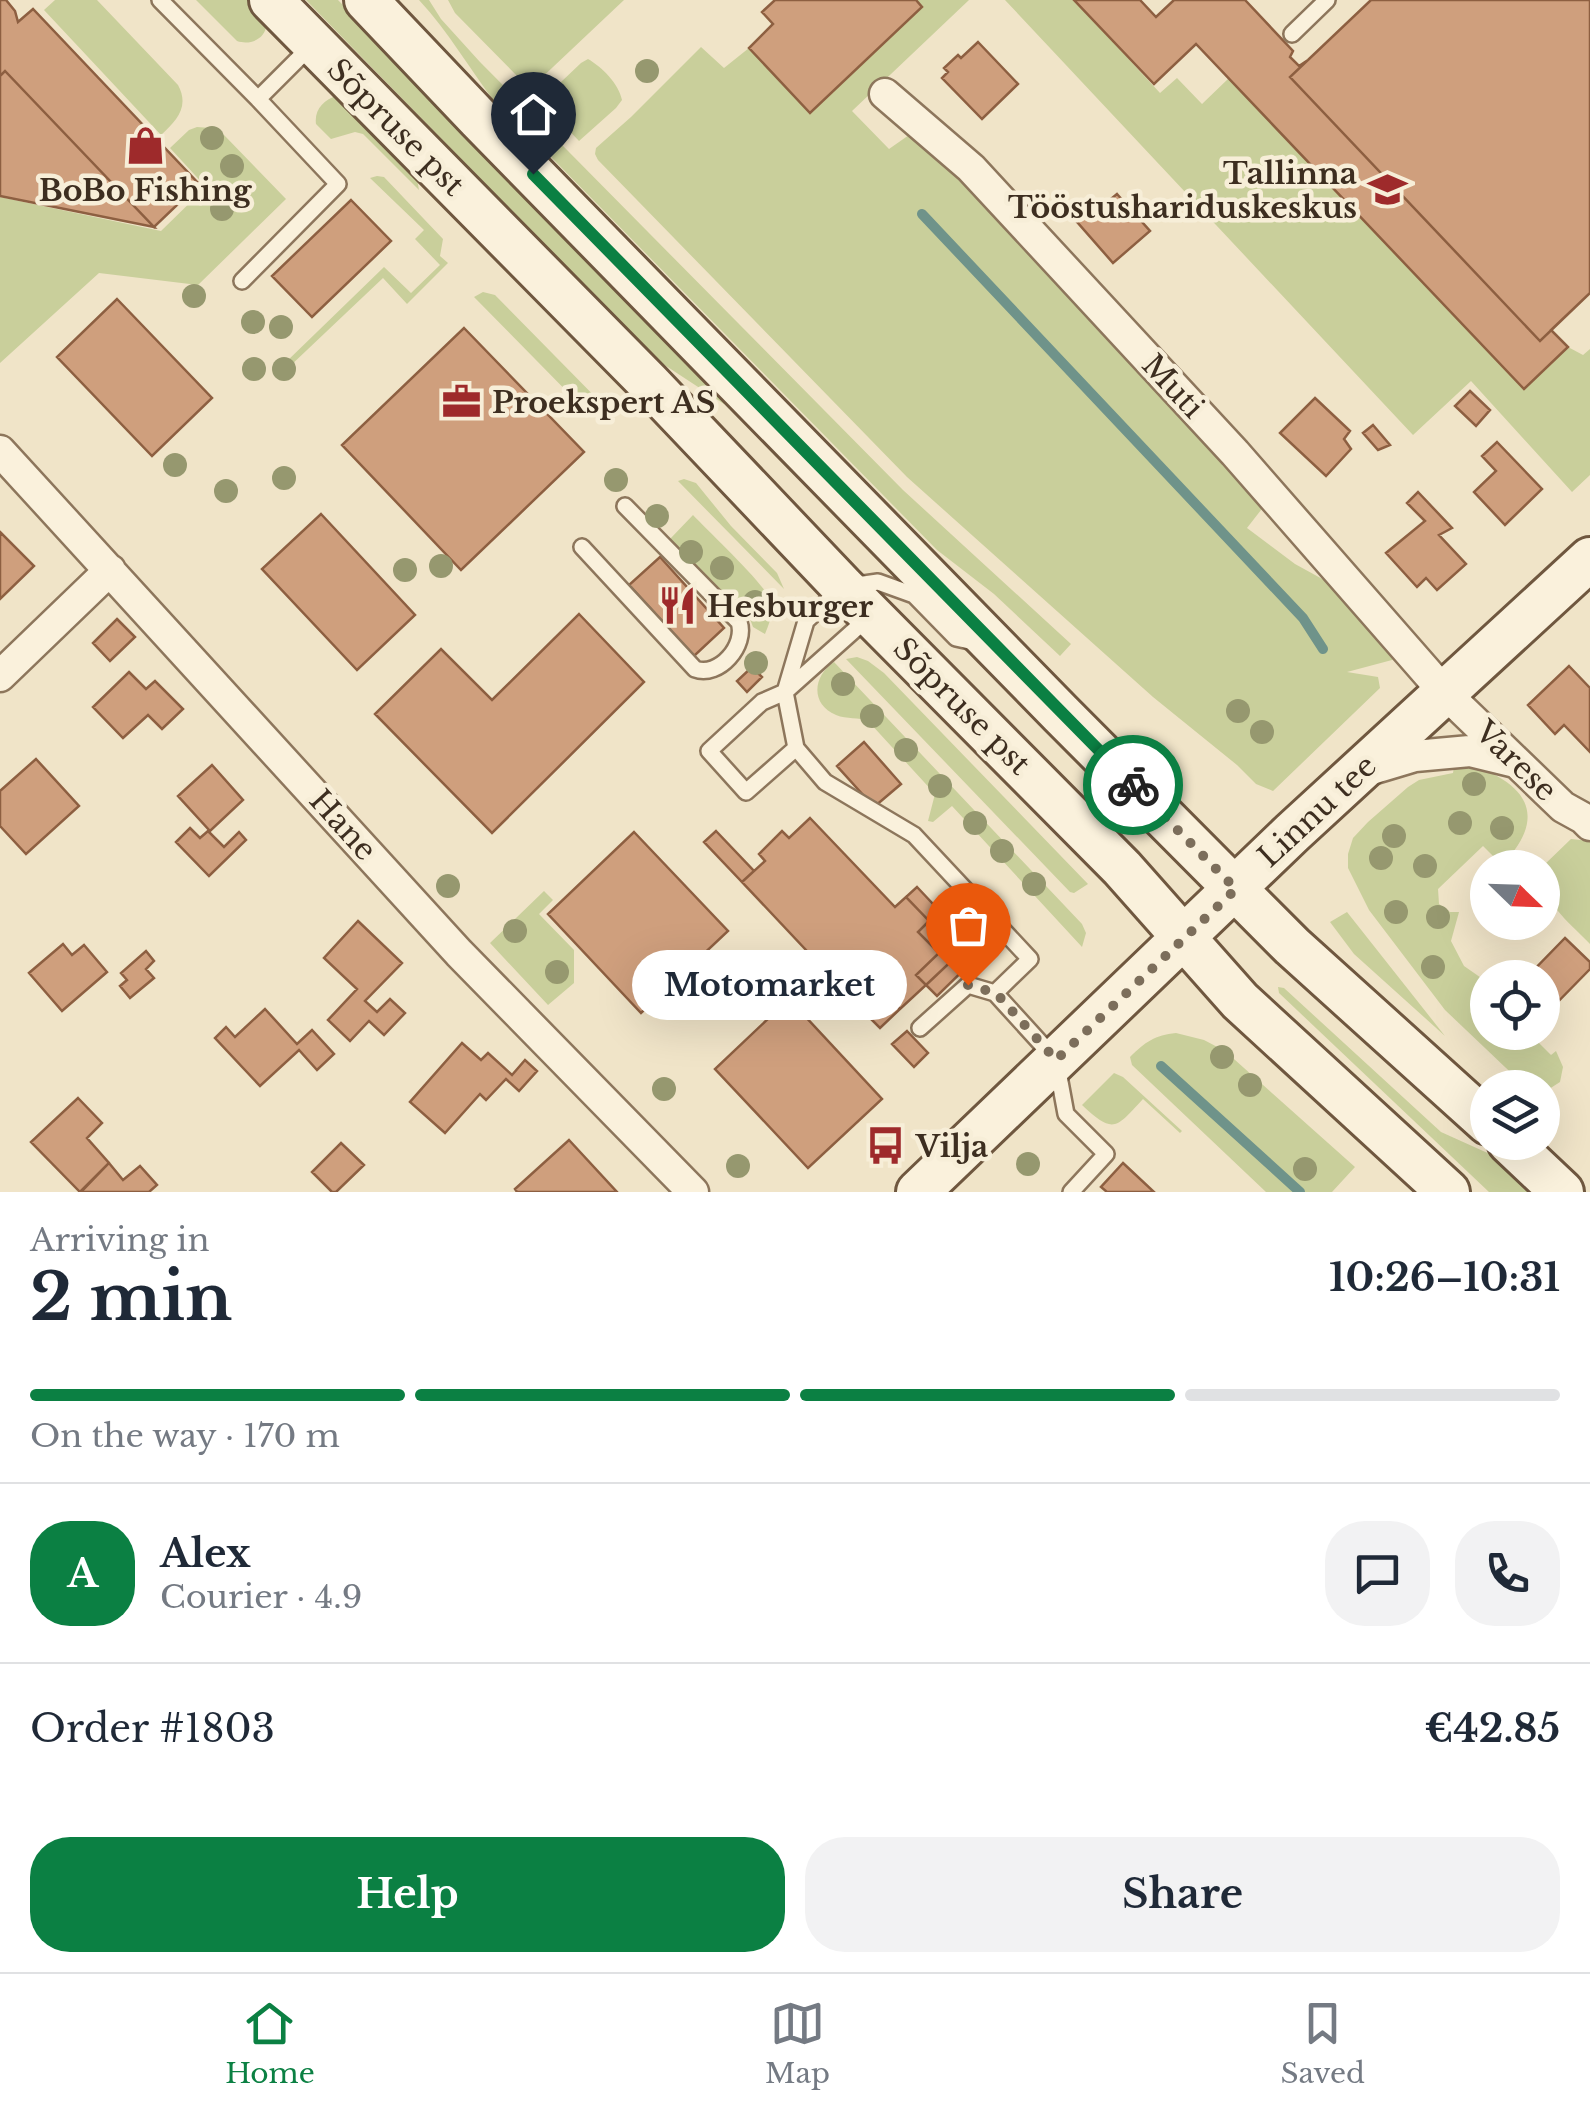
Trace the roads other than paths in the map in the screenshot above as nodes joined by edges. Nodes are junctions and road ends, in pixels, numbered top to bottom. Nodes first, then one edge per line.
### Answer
1 (160, 0) edge
2 (271, 0) edge
3 (366, 0) edge
4 (1327, 0) edge
5 (1292, 34) dead end
6 (314, 44) junction
7 (886, 94) dead end
8 (258, 100) junction
9 (242, 281) dead end
10 (0, 451) edge
11 (625, 506) dead end
12 (582, 546) dead end
13 (1590, 559) edge
14 (110, 570) junction
15 (858, 601) junction
16 (997, 648) junction
17 (0, 676) edge
18 (785, 692) junction
19 (1445, 693) junction
20 (796, 748) junction
21 (1517, 762) junction
22 (1357, 774) junction
23 (1590, 825) edge
24 (1236, 889) junction
25 (1183, 938) junction
26 (996, 993) junction
27 (920, 1028) dead end
28 (1056, 1060) junction
29 (1470, 1106) edge
30 (1528, 1160) edge
31 (694, 1192) edge
32 (918, 1192) edge
33 (1071, 1192) edge
34 (1448, 1192) edge
35 (1562, 1192) edge

1 - 8 lane
2 - 6 main road, Sõpruse pst
3 - 16 main road
4 - 5 lane
6 - 8 lane
6 - 15 main road, Sõpruse pst
7 - 19 street, Muti
8 - 9 lane
10 - 14 street, Hane
11 - 12 lane
13 - 19 main road, Linnu tee
14 - 17 street
14 - 31 street, Hane
15 - 16 lane
15 - 18 lane
15 - 18 lane
15 - 25 main road, Sõpruse pst
16 - 24 main road
18 - 20 lane
18 - 20 lane
19 - 21 street, Varese
19 - 22 main road, Linnu tee
20 - 26 lane
21 - 22 street
21 - 23 street, Varese
22 - 24 main road, Linnu tee
24 - 25 main road, Linnu tee
24 - 29 main road
25 - 28 main road, Linnu tee
25 - 34 main road, Sõpruse pst
26 - 27 lane
26 - 28 lane
28 - 32 main road, Linnu tee
28 - 33 lane
30 - 35 main road

